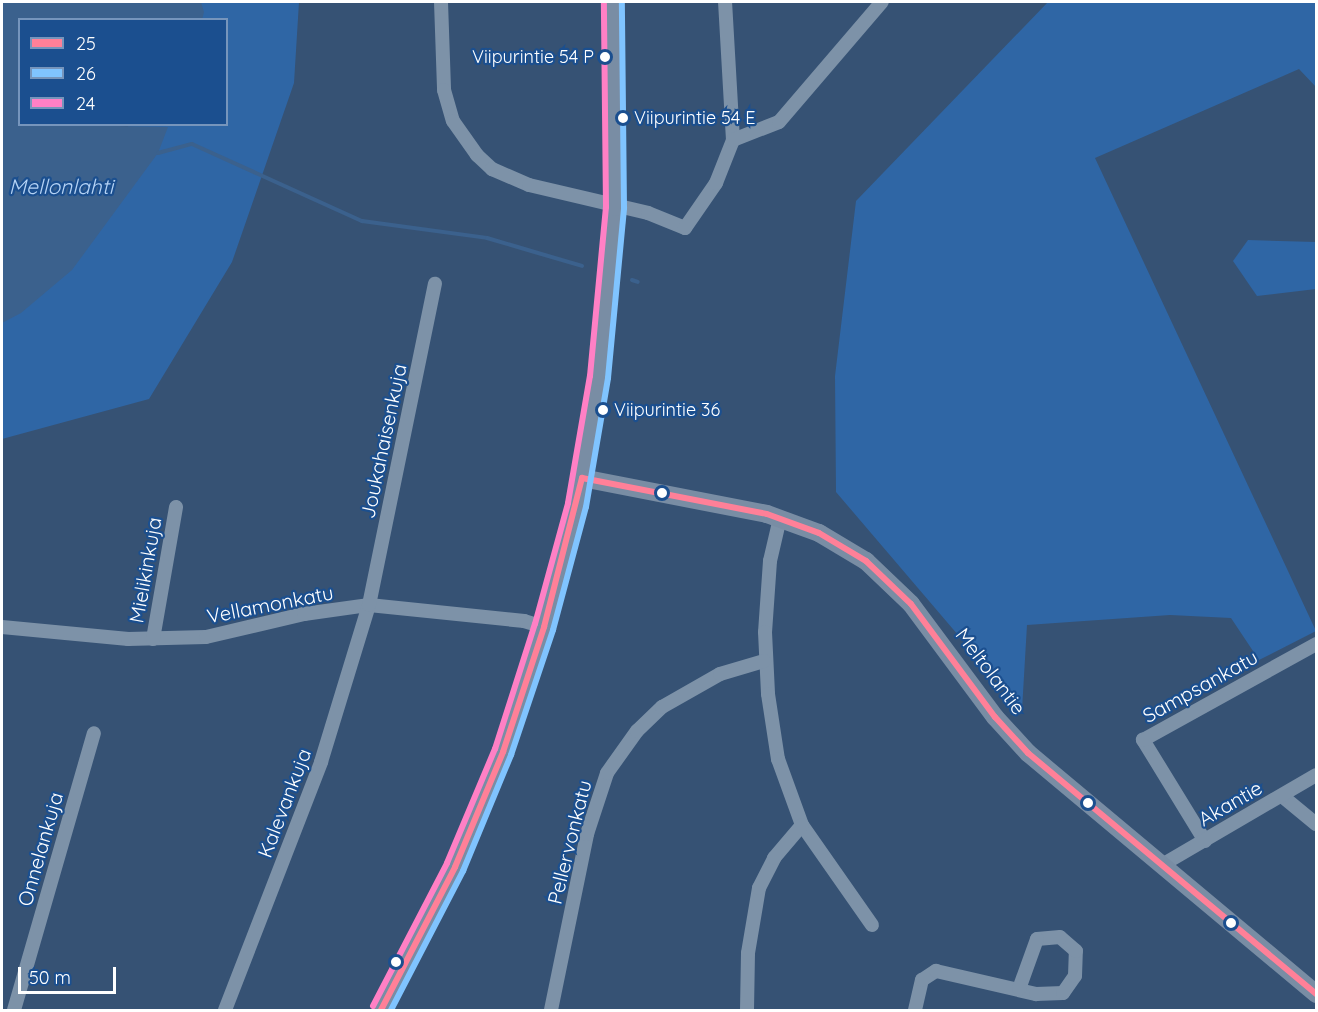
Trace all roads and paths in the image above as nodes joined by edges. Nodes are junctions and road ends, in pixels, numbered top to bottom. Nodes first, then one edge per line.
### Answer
1 (441, 2) edge
2 (613, 2) edge
3 (725, 2) edge
4 (882, 2) edge
5 (732, 140) junction
6 (615, 207) junction
7 (435, 284) dead end
8 (582, 478) junction
9 (176, 507) dead end
10 (780, 518) junction
11 (369, 605) junction
12 (2, 627) edge
13 (544, 627) junction
14 (153, 639) junction
15 (1317, 644) edge
16 (764, 661) junction
17 (94, 733) dead end
18 (1317, 775) edge
19 (1282, 796) junction
20 (1317, 824) edge
21 (802, 825) junction
22 (1205, 841) junction
23 (1162, 864) junction
24 (872, 925) dead end
25 (1019, 989) junction
26 (1317, 994) edge
27 (14, 1011) edge
28 (225, 1011) edge
29 (381, 1011) edge
30 (551, 1011) edge
31 (747, 1011) edge
32 (915, 1011) edge

1 - 6 street
2 - 6 main road
3 - 5 street
4 - 5 street
5 - 6 street
6 - 8 main road
7 - 11 street, Joukahaisenkuja
8 - 10 main road, Meltolantie
8 - 13 main road
9 - 14 street, Mielikinkuja
10 - 16 street
10 - 23 main road, Meltolantie
11 - 13 street, Vellamonkatu
11 - 14 street, Vellamonkatu
11 - 28 street, Kalevankuja
12 - 14 street, Vellamonkatu
13 - 29 main road
15 - 22 street, Sampsankatu
16 - 21 street
16 - 30 street, Pellervonkatu
17 - 27 street, Onnelankuja
18 - 19 street, Akantie
19 - 20 street
19 - 22 street, Akantie
21 - 24 street
21 - 31 street
22 - 23 street, Akantie
23 - 26 main road, Meltolantie
25 - 25 street
25 - 32 street

